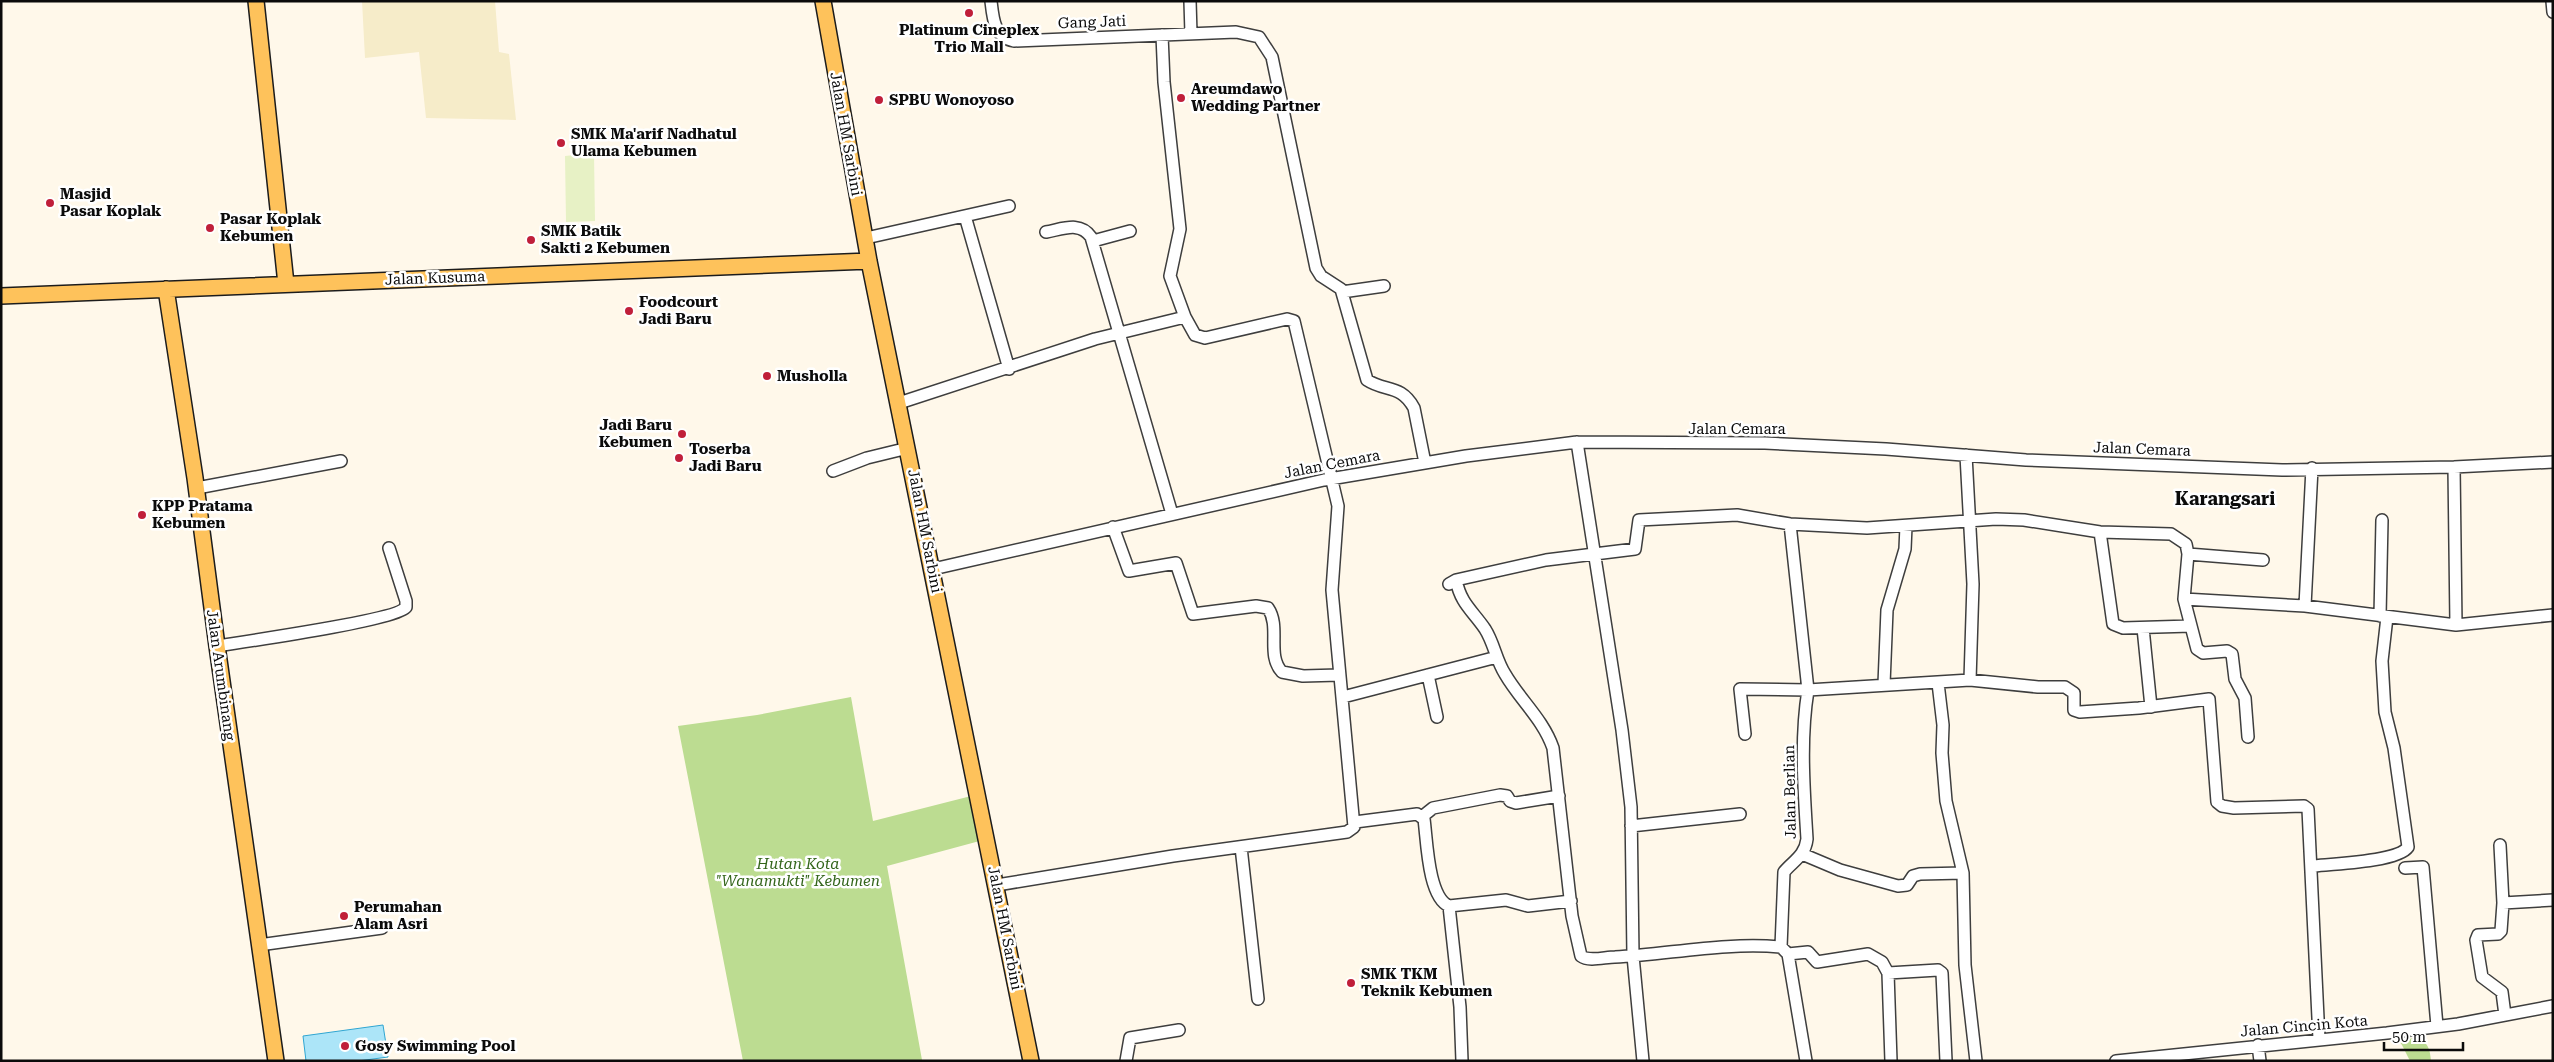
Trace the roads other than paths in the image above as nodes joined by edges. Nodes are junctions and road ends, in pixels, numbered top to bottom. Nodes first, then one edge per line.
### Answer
1 (256, 1) edge
2 (823, 1) edge
3 (991, 1) edge
4 (1190, 1) edge
5 (2552, 1) edge
6 (2553, 12) edge
7 (1191, 34) junction
8 (1162, 35) junction
9 (1009, 206) dead end
10 (965, 216) junction
11 (1130, 231) dead end
12 (1046, 232) dead end
13 (866, 238) junction
14 (1093, 241) junction
15 (869, 260) junction
16 (286, 284) junction
17 (1384, 286) dead end
18 (166, 289) junction
19 (1342, 292) junction
20 (1, 296) edge
21 (1185, 317) junction
22 (1118, 332) junction
23 (1008, 368) junction
24 (899, 403) junction
25 (1577, 442) junction
26 (908, 448) junction
27 (1966, 455) junction
28 (340, 460) dead end
29 (2553, 462) edge
30 (1425, 463) junction
31 (2454, 467) junction
32 (2312, 468) junction
33 (833, 471) dead end
34 (1333, 479) junction
35 (197, 488) junction
36 (1172, 514) junction
37 (2382, 520) dead end
38 (1971, 521) junction
39 (1790, 524) junction
40 (1906, 526) junction
41 (1113, 527) junction
42 (2100, 532) junction
43 (389, 548) dead end
44 (1594, 554) junction
45 (2188, 554) junction
46 (2263, 560) dead end
47 (933, 569) junction
48 (2184, 599) junction
49 (2304, 606) junction
50 (2384, 617) junction
51 (2550, 617) edge
52 (2456, 625) junction
53 (2191, 626) junction
54 (2143, 628) junction
55 (217, 646) junction
56 (1497, 657) junction
57 (1339, 675) junction
58 (1428, 675) junction
59 (1970, 680) junction
60 (1938, 683) junction
61 (1884, 684) junction
62 (1808, 690) junction
63 (1343, 698) junction
64 (2151, 707) junction
65 (1437, 718) dead end
66 (1744, 734) dead end
67 (2248, 738) dead end
68 (1559, 796) junction
69 (1740, 814) dead end
70 (1423, 816) junction
71 (1355, 822) junction
72 (1631, 826) junction
73 (2500, 845) dead end
74 (1241, 847) junction
75 (1802, 854) junction
76 (2312, 866) junction
77 (2405, 868) dead end
78 (1963, 873) junction
79 (997, 885) junction
80 (2553, 900) edge
81 (1571, 901) junction
82 (2503, 903) junction
83 (1449, 906) junction
84 (382, 928) dead end
85 (259, 945) junction
86 (1785, 950) junction
87 (1633, 956) junction
88 (1888, 972) junction
89 (1258, 999) dead end
90 (2553, 1006) edge
91 (2504, 1014) junction
92 (2437, 1026) junction
93 (1179, 1030) dead end
94 (2319, 1039) junction
95 (2258, 1045) junction
96 (276, 1061) edge
97 (1031, 1061) edge
98 (1126, 1061) edge
99 (1462, 1061) edge
100 (1643, 1061) edge
101 (1806, 1061) edge
102 (1892, 1061) edge
103 (1946, 1061) edge
104 (1976, 1061) edge
105 (2116, 1061) edge
106 (2260, 1061) edge

1 - 16 main road
2 - 13 main road, Jalan HM Sarbini
3 - 8 street, Gang Jati
4 - 7 street
5 - 6 street
7 - 8 street, Gang Jati
7 - 19 street, Gang Jati
8 - 21 street
9 - 10 street
10 - 13 street
10 - 23 street
11 - 14 street
12 - 14 street
13 - 15 main road, Jalan HM Sarbini
14 - 22 street
15 - 16 main road, Jalan Kusuma
15 - 24 main road, Jalan HM Sarbini
16 - 18 main road, Jalan Kusuma
17 - 19 street
18 - 20 main road, Jalan Kusuma
18 - 35 main road, Jalan Arumbinang
19 - 30 street
21 - 22 street
21 - 34 street
22 - 23 street
22 - 36 street
23 - 24 street
24 - 26 main road, Jalan HM Sarbini
25 - 27 street, Jalan Cemara
25 - 30 street, Jalan Cemara
25 - 44 street
26 - 33 street
26 - 47 main road, Jalan HM Sarbini
27 - 32 street, Jalan Cemara
27 - 38 street
28 - 35 street
29 - 31 street, Jalan Cemara
30 - 34 street, Jalan Cemara
31 - 32 street, Jalan Cemara
31 - 52 street
32 - 49 street
34 - 36 street, Jalan Cemara
34 - 57 street
35 - 55 main road, Jalan Arumbinang
36 - 41 street, Jalan Cemara
37 - 50 street
38 - 40 street
38 - 42 street
38 - 59 street
39 - 40 street
39 - 44 street
39 - 62 street, Jalan Berlian
40 - 61 street
41 - 47 street, Jalan Cemara
41 - 57 street
42 - 45 street
42 - 54 street
43 - 55 street
44 - 56 street
44 - 72 street
45 - 46 street
45 - 48 street
47 - 79 main road, Jalan HM Sarbini
48 - 49 street
48 - 53 street
49 - 50 street
50 - 52 street
50 - 76 street
51 - 52 street
53 - 54 street
53 - 67 street
54 - 64 street
55 - 85 main road, Jalan Arumbinang
56 - 58 street
56 - 68 street
57 - 63 street
58 - 63 street
58 - 65 street
59 - 60 street
59 - 64 street
60 - 61 street
60 - 78 street
61 - 62 street
62 - 66 street
62 - 75 street, Jalan Berlian
63 - 71 street
64 - 76 street
68 - 70 street
68 - 81 street
69 - 72 street
70 - 71 street
70 - 83 street
71 - 74 street
72 - 87 street
73 - 82 street
74 - 79 street
74 - 89 street
75 - 78 street
75 - 86 street, Jalan Berlian
76 - 94 street
77 - 92 street
78 - 104 street
79 - 97 main road, Jalan HM Sarbini
80 - 82 street
81 - 83 street
81 - 87 street
82 - 91 street
83 - 99 street
84 - 85 street
85 - 96 main road, Jalan Arumbinang
86 - 87 street
86 - 88 street
86 - 101 street, Jalan Berlian
87 - 100 street
88 - 102 street
88 - 103 street
90 - 91 street, Jalan Cincin Kota
91 - 92 street, Jalan Cincin Kota
92 - 94 street, Jalan Cincin Kota
93 - 98 street
94 - 95 street, Jalan Cincin Kota
95 - 105 street, Jalan Cincin Kota
95 - 106 street

